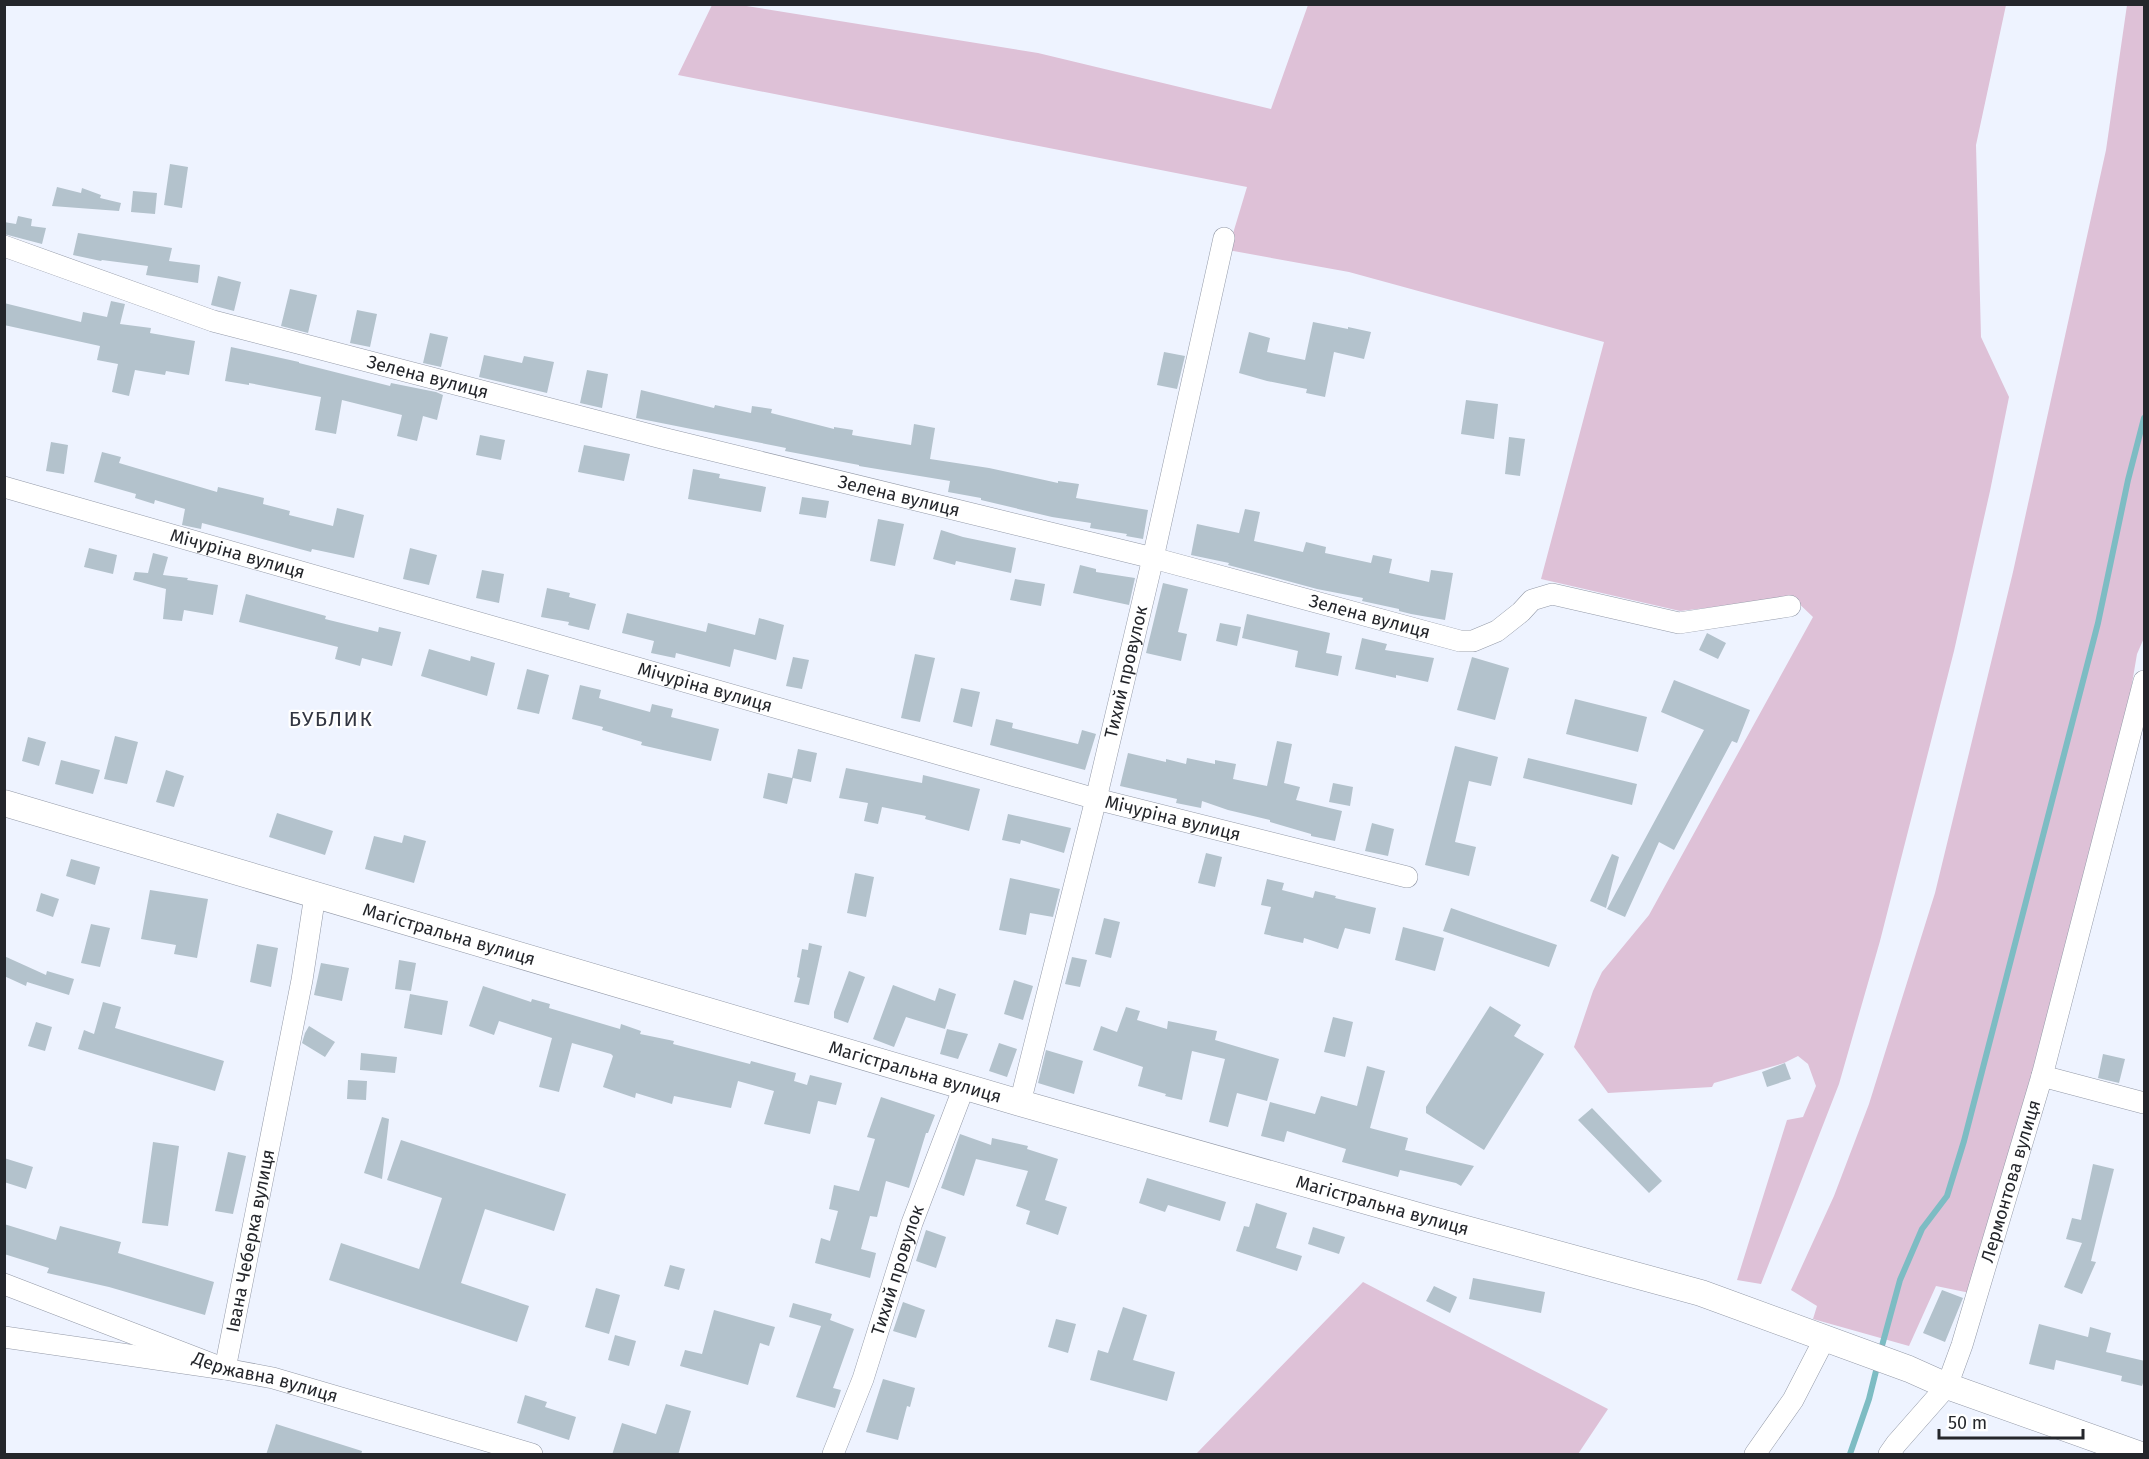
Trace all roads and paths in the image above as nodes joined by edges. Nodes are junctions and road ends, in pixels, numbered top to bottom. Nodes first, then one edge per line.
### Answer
1 (1224, 238) dead end
2 (4, 246) edge
3 (4, 487) edge
4 (1154, 558) junction
5 (1790, 606) dead end
6 (2145, 681) edge
7 (1096, 800) junction
8 (4, 803) edge
9 (1407, 878) dead end
10 (315, 895) junction
11 (2042, 1076) junction
12 (964, 1087) junction
13 (1020, 1103) junction
14 (2145, 1103) edge
15 (4, 1284) edge
16 (4, 1337) edge
17 (1824, 1338) junction
18 (225, 1369) junction
19 (1947, 1386) junction
20 (2107, 1450) edge
21 (532, 1455) edge
22 (833, 1455) edge
23 (1755, 1455) edge
24 (1889, 1455) edge
25 (2138, 1455) edge

1 - 4 street, Тихий провулок
2 - 4 street, Зелена вулиця
3 - 7 street, Мічуріна вулиця
4 - 5 street, Зелена вулиця
4 - 7 street, Тихий провулок
6 - 11 street
7 - 9 street, Мічуріна вулиця
7 - 13 street, Тихий провулок
8 - 10 main road, Магістральна вулиця
10 - 12 main road, Магістральна вулиця
10 - 18 street, Івана Чеберка вулиця
11 - 14 street, Лермонтова вулиця
11 - 19 street, Лермонтова вулиця
12 - 13 main road, Магістральна вулиця
12 - 22 street, Тихий провулок
13 - 17 main road, Магістральна вулиця
15 - 18 street, Державна вулиця
16 - 18 street
17 - 19 main road, Магістральна вулиця
17 - 23 street
18 - 21 street, Державна вулиця
19 - 20 main road, Магістральна вулиця
19 - 24 street
20 - 25 main road, Магістральна вулиця

